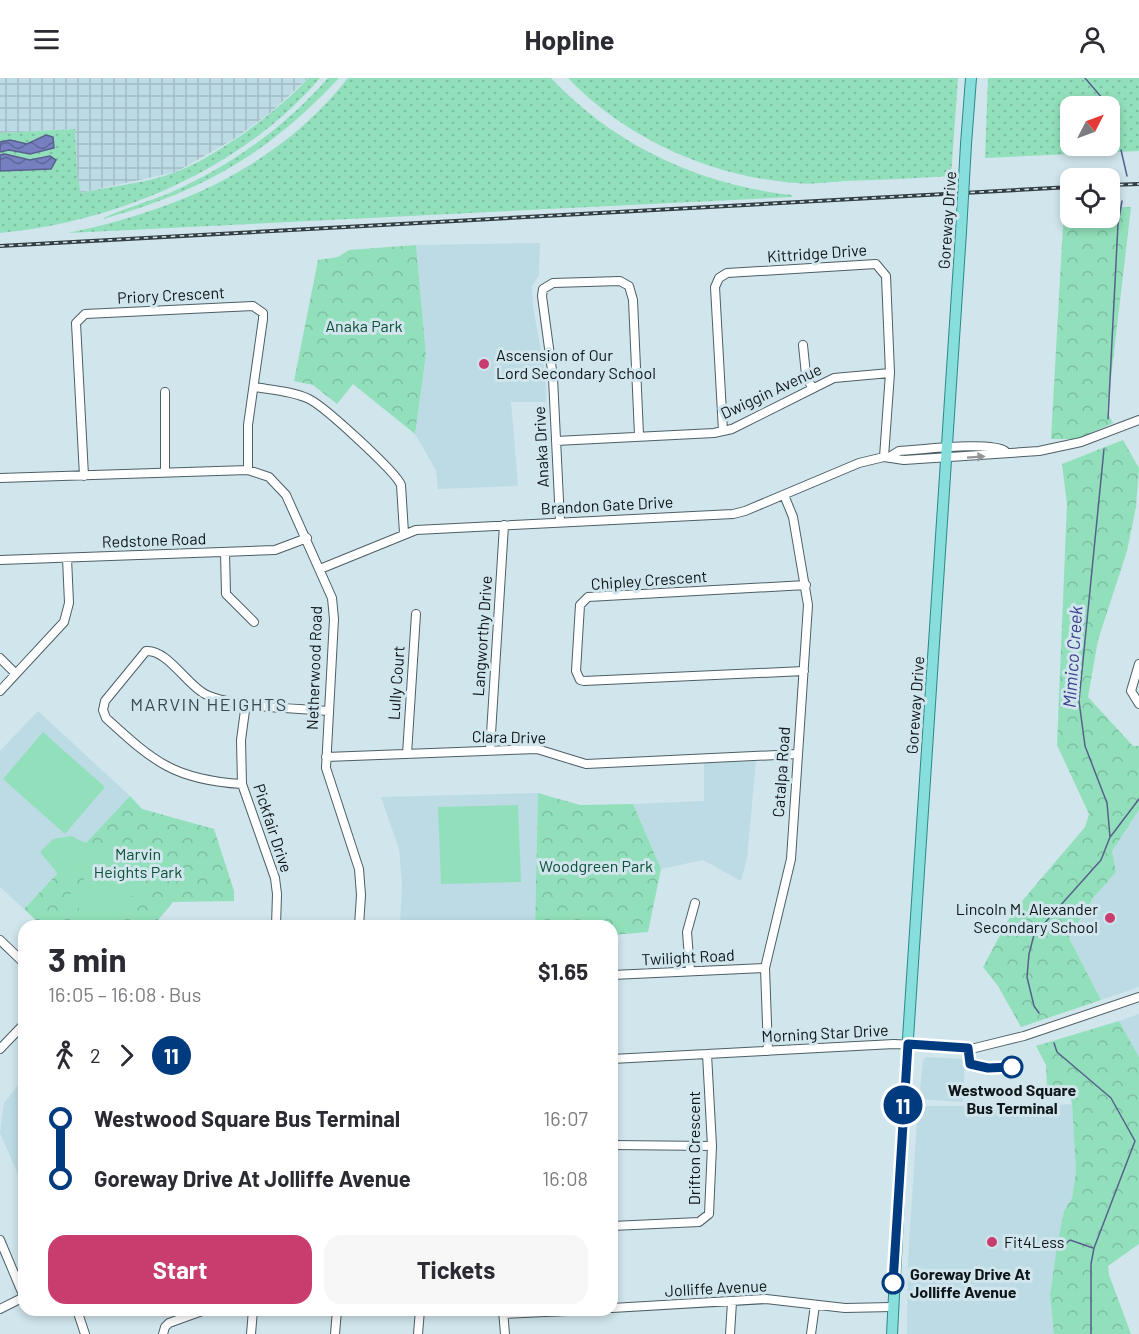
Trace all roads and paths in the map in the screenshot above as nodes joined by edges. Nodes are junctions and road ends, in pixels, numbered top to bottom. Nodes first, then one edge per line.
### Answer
1 (971, 78) edge
2 (802, 345) dead end
3 (890, 373) junction
4 (254, 387) junction
5 (812, 388) junction
6 (165, 392) dead end
7 (1139, 420) edge
8 (723, 431) junction
9 (639, 435) junction
10 (556, 441) junction
11 (946, 453) junction
12 (888, 457) junction
13 (248, 470) junction
14 (165, 471) junction
15 (84, 476) junction
16 (0, 478) edge
17 (784, 495) junction
18 (560, 521) junction
19 (504, 525) junction
20 (404, 533) junction
21 (307, 538) junction
22 (225, 553) junction
23 (67, 558) junction
24 (0, 560) edge
25 (320, 569) junction
26 (806, 585) junction
27 (416, 614) dead end
28 (254, 622) dead end
29 (0, 658) edge
30 (1139, 664) edge
31 (804, 670) junction
32 (16, 674) junction
33 (0, 691) edge
34 (246, 703) junction
35 (1139, 704) edge
36 (329, 711) junction
37 (490, 750) junction
38 (406, 754) junction
39 (797, 754) junction
40 (326, 757) junction
41 (243, 784) junction
42 (695, 903) dead end
43 (276, 920) edge
44 (359, 920) edge
45 (0, 940) edge
46 (18, 957) edge
47 (765, 968) junction
48 (690, 971) junction
49 (618, 975) edge
50 (1139, 997) edge
51 (18, 1030) edge
52 (908, 1044) junction
53 (0, 1049) edge
54 (768, 1051) junction
55 (707, 1054) junction
56 (618, 1059) edge
57 (618, 1145) edge
58 (712, 1146) junction
59 (618, 1226) edge
60 (0, 1240) edge
61 (18, 1283) edge
62 (18, 1300) edge
63 (732, 1302) junction
64 (814, 1305) junction
65 (892, 1307) junction
66 (618, 1308) edge
67 (0, 1309) edge
68 (79, 1316) edge
69 (188, 1316) edge
70 (252, 1316) edge
71 (336, 1316) edge
72 (420, 1316) edge
73 (504, 1316) edge
74 (85, 1334) edge
75 (163, 1334) edge
76 (251, 1334) edge
77 (335, 1334) edge
78 (418, 1334) edge
79 (505, 1334) edge
80 (730, 1334) edge
81 (811, 1334) edge
82 (892, 1334) edge

1 - 11 main road, Goreway Drive, bridge
2 - 5 street
3 - 5 street, Dwiggin Avenue
3 - 8 street, Kittridge Drive
3 - 12 street, Kittridge Drive
4 - 13 street, Priory Crescent
4 - 15 street, Priory Crescent
4 - 20 street
5 - 8 street, Dwiggin Avenue
6 - 14 street
7 - 11 street, Brandon Gate Drive
8 - 9 street, Dwiggin Avenue
9 - 10 street, Dwiggin Avenue
9 - 10 street, Anaka Drive
10 - 18 street, Anaka Drive
11 - 12 street, Brandon Gate Drive
11 - 52 main road, Goreway Drive
12 - 17 street, Brandon Gate Drive
13 - 14 street, Netherwood Road
13 - 21 street, Netherwood Road
14 - 15 street, Netherwood Road
15 - 16 street, Netherwood Road
17 - 18 street, Brandon Gate Drive
17 - 26 street, Catalpa Road
18 - 19 street, Brandon Gate Drive
19 - 20 street, Brandon Gate Drive
19 - 37 street, Langworthy Drive
20 - 25 street, Brandon Gate Drive
21 - 22 street, Redstone Road
21 - 25 street, Netherwood Road
22 - 23 street, Redstone Road
22 - 28 street
23 - 24 street, Redstone Road
23 - 32 street
25 - 36 street, Netherwood Road
26 - 31 street, Catalpa Road
26 - 31 street, Chipley Crescent
27 - 38 street, Lully Court
29 - 32 street
30 - 35 street
31 - 39 street, Catalpa Road
32 - 33 street
34 - 36 street
34 - 41 street, Pickfair Drive
34 - 41 street
36 - 40 street, Netherwood Road
37 - 38 street, Clara Drive
37 - 39 street, Clara Drive
38 - 40 street, Clara Drive
39 - 47 street, Catalpa Road
40 - 44 street, Netherwood Road
41 - 43 street, Pickfair Drive
42 - 48 street
45 - 46 street
47 - 48 street, Twilight Road
47 - 54 street, Catalpa Road
48 - 49 street, Twilight Road
50 - 52 street, Morning Star Drive
51 - 53 street
52 - 54 street, Morning Star Drive
52 - 65 main road, Goreway Drive
54 - 55 street, Morning Star Drive
55 - 56 street, Morning Star Drive
55 - 58 street, Drifton Crescent
57 - 58 street
58 - 59 street, Drifton Crescent
60 - 61 street
62 - 67 street
63 - 64 street, Jolliffe Avenue
63 - 66 street, Jolliffe Avenue
63 - 80 street
64 - 65 street, Jolliffe Avenue
64 - 81 street
65 - 82 main road, Goreway Drive
68 - 74 street
69 - 75 street
70 - 76 street
71 - 77 street
72 - 78 street
73 - 79 street

